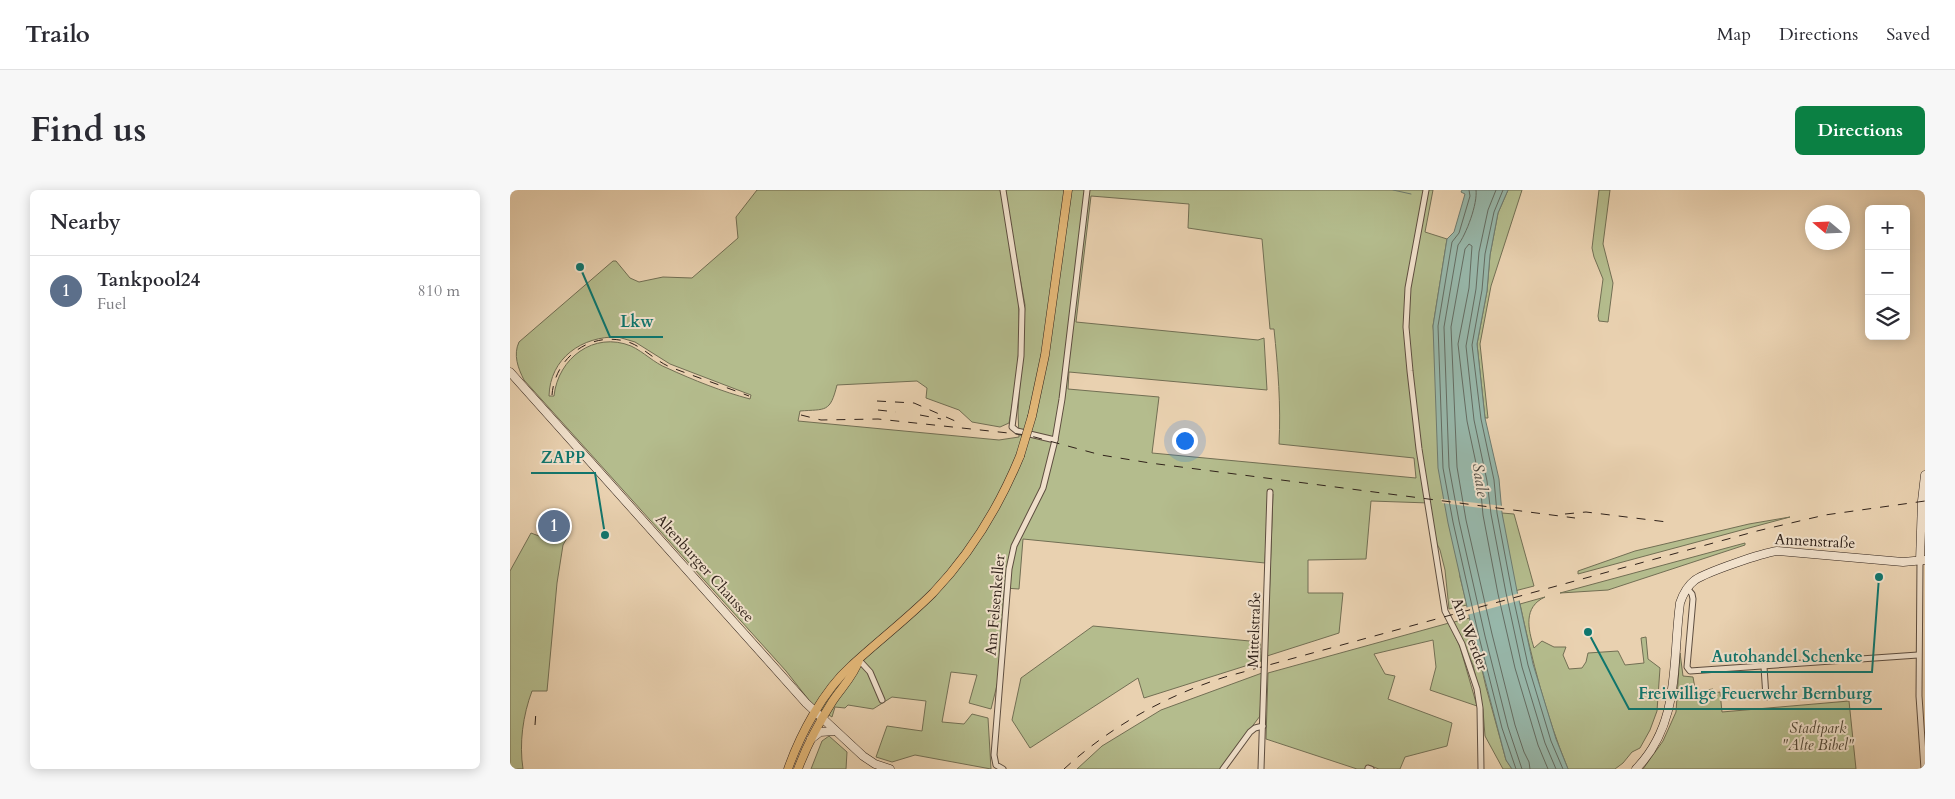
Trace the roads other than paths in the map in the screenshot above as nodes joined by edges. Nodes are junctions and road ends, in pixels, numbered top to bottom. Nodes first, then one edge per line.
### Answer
1 (1002, 190) edge
2 (1068, 190) edge
3 (1087, 190) edge
4 (1426, 190) edge
5 (510, 372) edge
6 (1055, 440) junction
7 (1925, 475) edge
8 (1270, 492) dead end
9 (1922, 560) edge
10 (1687, 588) junction
11 (1918, 655) junction
12 (859, 660) junction
13 (1925, 664) edge
14 (1918, 665) junction
15 (1764, 667) junction
16 (1766, 697) dead end
17 (882, 700) dead end
18 (816, 712) junction
19 (822, 719) junction
20 (1263, 726) junction
21 (834, 731) junction
22 (811, 739) junction
23 (788, 769) edge
24 (798, 769) edge
25 (890, 769) edge
26 (1003, 769) edge
27 (1223, 769) edge
28 (1261, 769) edge
29 (1482, 769) edge
30 (1636, 769) edge
31 (1924, 769) edge

1 - 6 street
2 - 12 main road, bridge
3 - 6 street, Am Felsenkeller
4 - 29 street, Am Werder
5 - 18 main road, Altenburger Chaussee
6 - 26 street, Am Felsenkeller
7 - 9 main road
8 - 20 street, Mittelstraße
9 - 10 main road, Annenstraße
9 - 11 street
10 - 15 street
10 - 30 main road
11 - 14 street
11 - 15 street
12 - 17 street
12 - 18 main road
12 - 19 main road
13 - 14 street
14 - 31 street
15 - 16 street
18 - 19 main road, Altenburger Chaussee
18 - 23 main road
19 - 21 main road, Altenburger Chaussee
19 - 22 main road
20 - 27 street
20 - 28 street, Mittelstraße
21 - 22 main road
21 - 25 main road, Altenburger Chaussee
22 - 24 main road

